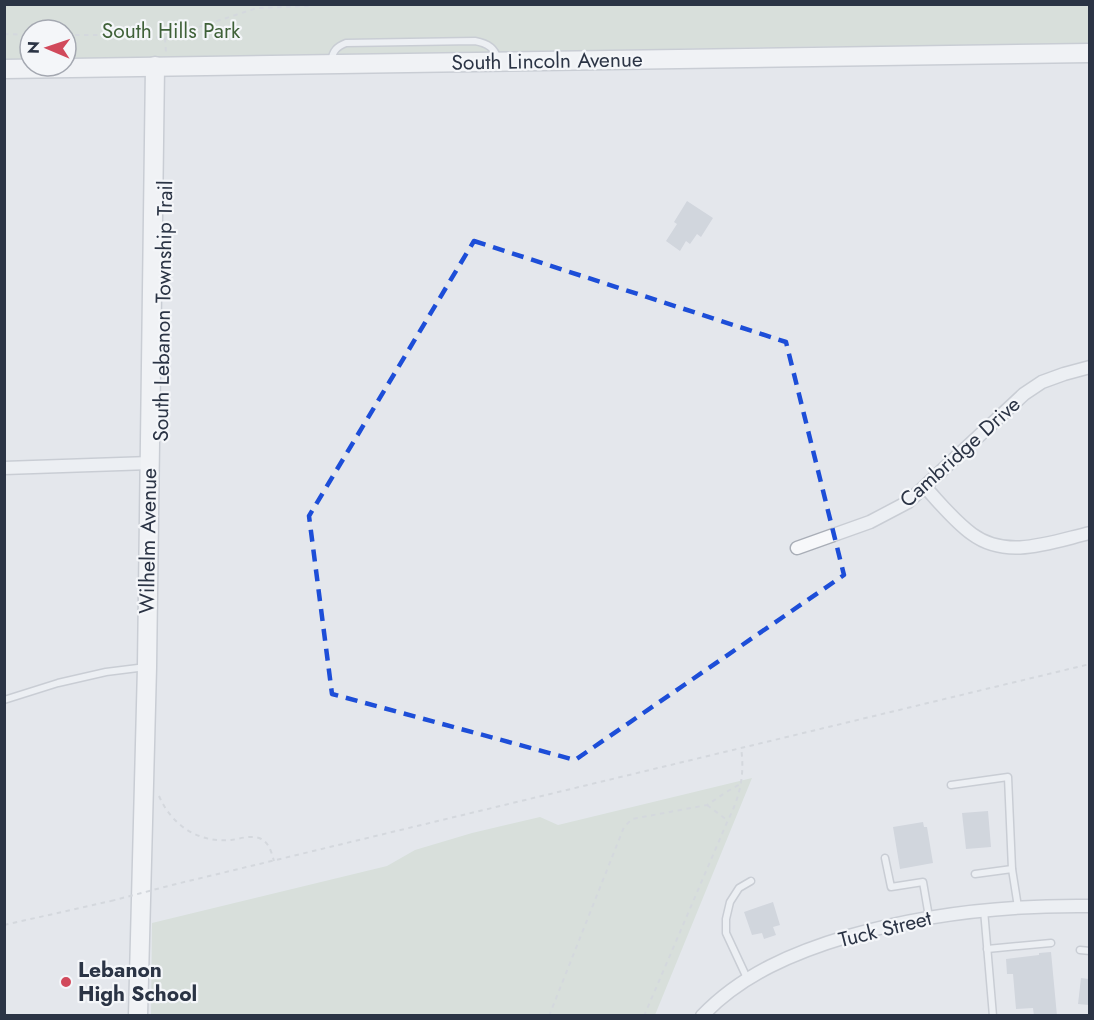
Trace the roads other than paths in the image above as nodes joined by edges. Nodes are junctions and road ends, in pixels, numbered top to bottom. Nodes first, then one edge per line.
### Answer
1 (1089, 53) edge
2 (161, 66) junction
3 (4, 69) edge
4 (1089, 367) edge
5 (150, 464) junction
6 (4, 468) edge
7 (925, 487) junction
8 (1089, 533) edge
9 (797, 548) dead end
10 (147, 667) junction
11 (4, 700) edge
12 (951, 786) dead end
13 (885, 858) dead end
14 (1012, 869) junction
15 (975, 874) dead end
16 (751, 881) dead end
17 (1089, 906) edge
18 (1018, 907) junction
19 (984, 909) junction
20 (929, 917) junction
21 (1051, 943) dead end
22 (987, 949) junction
23 (1080, 950) dead end
24 (1089, 951) edge
25 (747, 978) junction
26 (138, 1016) edge
27 (702, 1016) edge
28 (993, 1016) edge

1 - 2 main road, South Lincoln Avenue
2 - 3 main road, South Lincoln Avenue
2 - 5 main road, Wilhelm Avenue
4 - 7 street, Cambridge Drive
5 - 6 street
5 - 10 main road, Wilhelm Avenue
7 - 8 street
7 - 9 street, Cambridge Drive
10 - 11 lane
10 - 26 main road, Wilhelm Avenue
12 - 14 lane
13 - 20 lane
14 - 15 lane
14 - 18 lane
16 - 25 lane
17 - 18 street, Tuck Street
18 - 19 street, Tuck Street
19 - 20 street, Tuck Street
19 - 22 lane
20 - 25 street, Tuck Street
21 - 22 lane
22 - 28 lane
23 - 24 lane
25 - 27 street, Tuck Street

